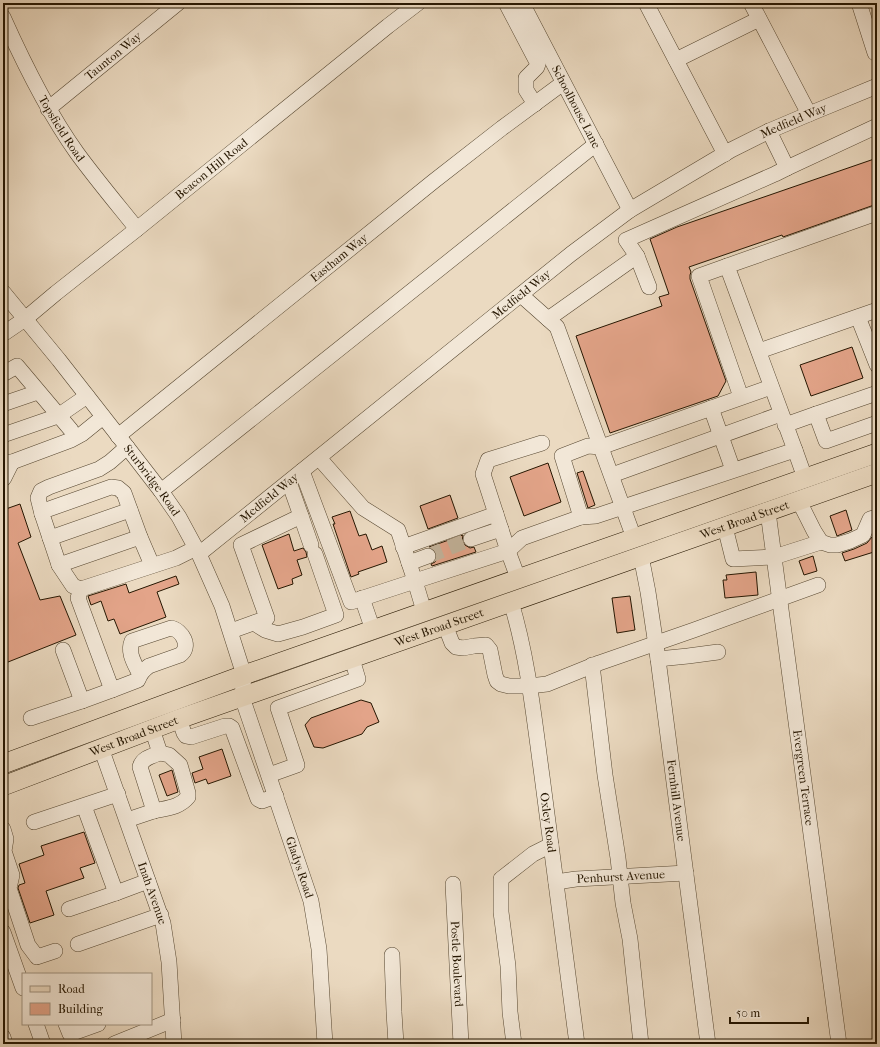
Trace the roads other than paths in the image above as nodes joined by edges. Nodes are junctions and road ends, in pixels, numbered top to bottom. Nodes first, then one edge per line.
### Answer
1 (178, 3) edge
2 (418, 3) edge
3 (506, 3) edge
4 (522, 3) edge
5 (646, 3) edge
6 (751, 3) edge
7 (859, 3) edge
8 (871, 16) edge
9 (3, 17) edge
10 (759, 19) junction
11 (526, 25) junction
12 (875, 53) dead end
13 (676, 60) junction
14 (563, 83) junction
15 (877, 86) edge
16 (535, 104) junction
17 (48, 109) junction
18 (809, 114) junction
19 (877, 126) edge
20 (769, 131) junction
21 (596, 144) junction
22 (725, 154) junction
23 (787, 168) junction
24 (630, 210) junction
25 (877, 213) edge
26 (613, 223) junction
27 (137, 229) junction
28 (626, 240) junction
29 (637, 256) junction
30 (727, 266) junction
31 (648, 287) dead end
32 (3, 292) edge
33 (521, 295) junction
34 (877, 310) edge
35 (858, 317) junction
36 (25, 319) junction
37 (548, 319) junction
38 (3, 334) edge
39 (759, 351) junction
40 (877, 365) edge
41 (3, 374) edge
42 (771, 386) junction
43 (38, 392) junction
44 (877, 392) edge
45 (87, 396) junction
46 (741, 398) junction
47 (3, 404) edge
48 (711, 408) junction
49 (816, 414) junction
50 (58, 416) junction
51 (103, 417) junction
52 (783, 419) junction
53 (877, 423) edge
54 (71, 430) dead end
55 (3, 435) edge
56 (721, 436) junction
57 (123, 442) junction
58 (542, 443) dead end
59 (602, 448) junction
60 (795, 450) junction
61 (877, 453) edge
62 (319, 458) junction
63 (7, 462) edge
64 (733, 470) junction
65 (302, 471) junction
66 (877, 473) edge
67 (612, 475) junction
68 (805, 478) junction
69 (3, 479) edge
70 (289, 482) junction
71 (778, 488) junction
72 (161, 491) junction
73 (799, 501) junction
74 (624, 507) junction
75 (130, 510) junction
76 (768, 512) junction
77 (42, 514) junction
78 (496, 514) junction
79 (301, 516) junction
80 (581, 517) junction
81 (877, 517) edge
82 (235, 525) junction
83 (725, 527) junction
84 (500, 529) junction
85 (140, 537) junction
86 (50, 538) junction
87 (634, 538) junction
88 (251, 540) junction
89 (472, 540) tunnel mouth
90 (821, 542) junction
91 (403, 546) junction
92 (198, 551) junction
93 (508, 551) junction
94 (428, 556) tunnel mouth
95 (642, 556) junction
96 (774, 557) junction
97 (409, 563) junction
98 (59, 565) junction
99 (152, 565) junction
100 (518, 578) junction
101 (415, 581) junction
102 (818, 585) dead end
103 (81, 589) junction
104 (362, 598) junction
105 (780, 599) junction
106 (511, 602) junction
107 (424, 611) junction
108 (254, 623) junction
109 (445, 625) junction
110 (373, 630) junction
111 (231, 631) junction
112 (63, 650) dead end
113 (375, 651) junction
114 (656, 651) junction
115 (718, 652) dead end
116 (352, 659) junction
117 (592, 666) junction
118 (140, 675) dead end
119 (244, 675) junction
120 (529, 686) junction
121 (112, 690) junction
122 (242, 697) junction
123 (82, 700) junction
124 (31, 718) dead end
125 (179, 719) junction
126 (152, 729) junction
127 (253, 730) junction
128 (236, 737) junction
129 (101, 748) junction
130 (160, 753) junction
131 (3, 764) edge
132 (267, 771) junction
133 (249, 772) junction
134 (3, 786) edge
135 (118, 794) junction
136 (276, 796) junction
137 (84, 806) junction
138 (154, 811) junction
139 (127, 820) junction
140 (34, 822) dead end
141 (3, 829) edge
142 (551, 845) junction
143 (686, 873) junction
144 (620, 877) junction
145 (148, 881) junction
146 (556, 882) junction
147 (453, 884) dead end
148 (116, 893) junction
149 (69, 909) dead end
150 (161, 915) junction
151 (3, 932) edge
152 (78, 944) dead end
153 (55, 951) dead end
154 (7, 955) edge
155 (392, 955) dead end
156 (22, 986) edge
157 (173, 1020) junction
158 (36, 1025) edge
159 (95, 1025) edge
160 (151, 1026) edge
161 (70, 1034) edge
162 (3, 1037) edge
163 (5, 1044) edge
164 (43, 1044) edge
165 (114, 1044) edge
166 (174, 1044) edge
167 (325, 1044) edge
168 (396, 1044) edge
169 (462, 1044) edge
170 (514, 1044) edge
171 (577, 1044) edge
172 (641, 1044) edge
173 (708, 1044) edge
174 (839, 1044) edge

1 - 17 street, Taunton Way
2 - 27 street, Beacon Hill Road
3 - 11 street
4 - 11 street, Schoolhouse Lane
5 - 13 street
6 - 10 street
7 - 8 street
8 - 12 street
9 - 17 street, Topsfield Road
10 - 13 street
10 - 18 street
11 - 14 street, Schoolhouse Lane
11 - 16 street
13 - 22 street
14 - 16 street, Eastham Way
14 - 21 street, Schoolhouse Lane
15 - 18 street, Medfield Way
16 - 57 street, Eastham Way
17 - 27 street, Topsfield Road
18 - 20 street, Medfield Way
19 - 23 street
20 - 22 street, Medfield Way
20 - 23 street
21 - 24 street, Schoolhouse Lane
21 - 72 street
22 - 24 street, Medfield Way
23 - 28 street
24 - 26 street, Medfield Way
25 - 30 street
26 - 28 street
26 - 33 street, Medfield Way
27 - 36 street, Beacon Hill Road
28 - 29 street
29 - 31 street
29 - 37 street
30 - 39 street
30 - 46 street
32 - 36 street, Sturbridge Road
33 - 37 street
33 - 62 street, Medfield Way
34 - 35 street
35 - 39 street
35 - 40 street
36 - 38 street, Beacon Hill Road
36 - 45 street, Sturbridge Road
37 - 59 street
39 - 42 street
41 - 43 street
42 - 46 street
42 - 52 street
43 - 47 street
43 - 50 street
44 - 49 street
45 - 50 street
45 - 51 street, Sturbridge Road
46 - 48 street
48 - 56 street
48 - 59 street
49 - 52 street
49 - 53 street
50 - 54 street
50 - 55 street
51 - 57 street, Sturbridge Road
51 - 63 street
52 - 56 street
52 - 60 street
56 - 64 street
56 - 67 street
57 - 72 street, Sturbridge Road
57 - 77 street, Eastham Way
58 - 78 street
59 - 67 street
59 - 80 street
60 - 64 street
60 - 68 street
61 - 68 main road, West Broad Street
62 - 65 street, Medfield Way
62 - 91 street
63 - 69 street
64 - 74 street
65 - 70 street, Medfield Way
65 - 104 street
66 - 73 main road, West Broad Street
67 - 74 street
68 - 71 main road, West Broad Street
70 - 79 street
70 - 82 street, Medfield Way
71 - 87 main road, West Broad Street
71 - 95 main road
72 - 92 street, Sturbridge Road
73 - 76 main road, West Broad Street
73 - 90 street
74 - 80 street
74 - 87 street
75 - 77 street
75 - 85 street
75 - 86 street
76 - 83 main road, West Broad Street
76 - 96 street, Evergreen Terrace
77 - 86 street, Eastham Way
78 - 84 street
78 - 91 street
79 - 88 street
79 - 108 street
80 - 93 street
81 - 90 street
82 - 88 street
82 - 92 street, Medfield Way
83 - 95 main road, West Broad Street
83 - 96 street
84 - 89 street
84 - 93 street
85 - 98 street
85 - 99 street
86 - 98 street, Eastham Way
87 - 100 main road, West Broad Street
88 - 108 street
90 - 96 street
91 - 97 street
92 - 99 street, Medfield Way
92 - 111 street, Sturbridge Road
93 - 100 street
93 - 101 street
94 - 97 street
95 - 106 main road, West Broad Street
95 - 114 street, Fernhill Avenue
96 - 105 street, Evergreen Terrace
97 - 101 street
98 - 103 street, Eastham Way
99 - 103 street, Medfield Way
100 - 107 main road, West Broad Street
100 - 113 main road
101 - 104 street
101 - 107 street
102 - 105 street
103 - 121 street
104 - 110 street
105 - 114 street
105 - 174 street, Evergreen Terrace
106 - 109 main road, West Broad Street
106 - 120 street, Oxley Road
107 - 110 main road, West Broad Street
108 - 111 street
109 - 113 main road, West Broad Street
109 - 120 street
110 - 119 main road, West Broad Street
111 - 119 street, Sturbridge Road
112 - 123 street
113 - 116 main road, West Broad Street
114 - 115 street
114 - 117 street
114 - 143 street, Fernhill Avenue
116 - 122 main road, West Broad Street
116 - 132 street
117 - 120 street
117 - 144 street
118 - 121 street
119 - 122 street, Sturbridge Road
119 - 131 main road, West Broad Street
120 - 142 street, Oxley Road
121 - 123 street
122 - 125 main road, West Broad Street
122 - 127 street, Gladys Road
123 - 124 street
125 - 126 main road, West Broad Street
125 - 128 street
126 - 129 main road, West Broad Street
126 - 130 street
127 - 128 street
127 - 132 street, Gladys Road
128 - 133 street
129 - 134 main road, West Broad Street
129 - 135 street, Inah Avenue
130 - 138 street
130 - 138 street
132 - 133 street
132 - 136 street, Gladys Road
133 - 136 street
135 - 137 street
135 - 139 street, Inah Avenue
136 - 167 street, Gladys Road
137 - 140 street
137 - 148 street
138 - 139 street
139 - 145 street, Inah Avenue
141 - 153 street
142 - 146 street, Oxley Road
142 - 170 street
143 - 144 street, Penhurst Avenue
143 - 173 street, Fernhill Avenue
144 - 146 street, Penhurst Avenue
144 - 172 street
145 - 148 street
145 - 150 street, Inah Avenue
146 - 171 street, Oxley Road
147 - 169 street, Postle Boulevard
148 - 149 street
150 - 152 street
150 - 157 street, Inah Avenue
151 - 154 street
154 - 156 street
155 - 168 street
157 - 160 street
157 - 166 street, Inah Avenue
158 - 164 street
159 - 161 street
160 - 165 street
162 - 163 street

